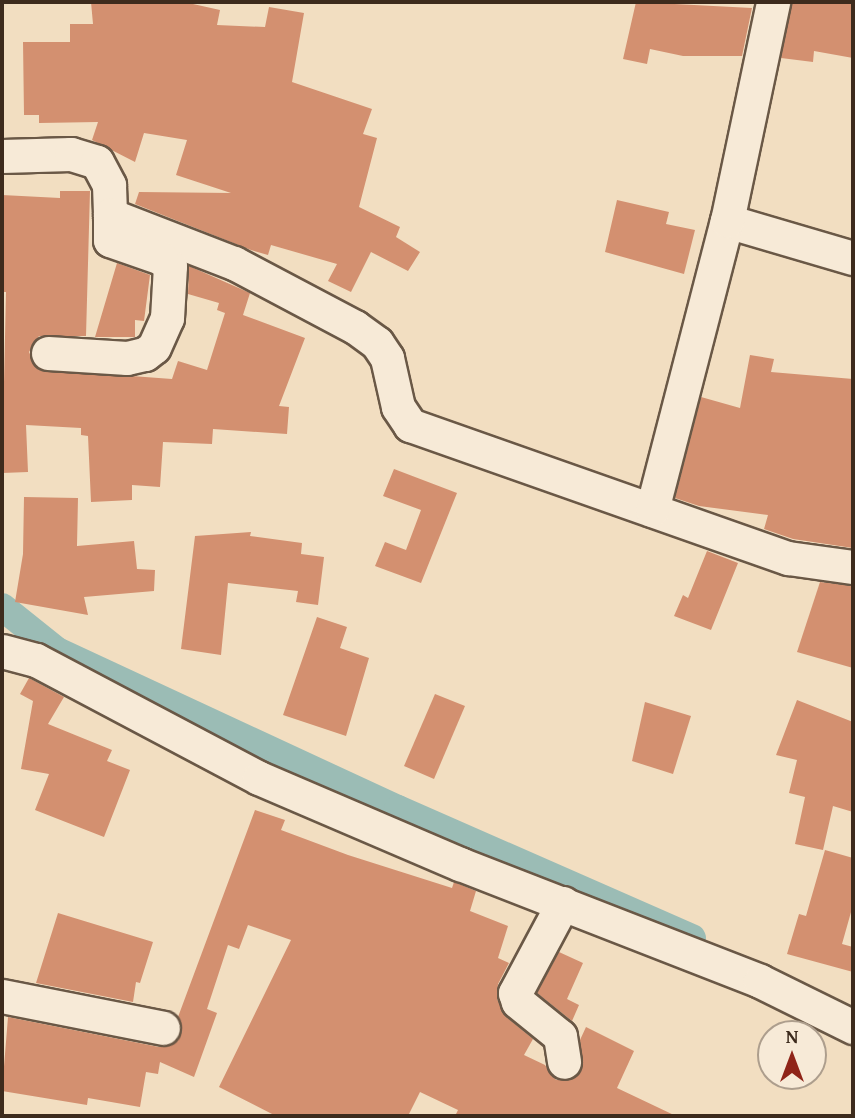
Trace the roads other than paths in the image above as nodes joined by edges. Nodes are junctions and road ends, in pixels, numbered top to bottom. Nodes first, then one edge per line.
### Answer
1 (773, 2) edge
2 (2, 156) edge
3 (110, 215) junction
4 (727, 221) junction
5 (853, 258) edge
6 (48, 353) dead end
7 (652, 510) junction
8 (853, 567) edge
9 (2, 651) edge
10 (563, 904) junction
11 (2, 996) edge
12 (853, 1027) edge
13 (163, 1028) dead end
14 (564, 1062) dead end

1 - 4 street
2 - 3 street
3 - 6 street
3 - 7 street
4 - 5 street
4 - 7 street
7 - 8 street
9 - 10 street
10 - 12 street
10 - 14 street
11 - 13 street

